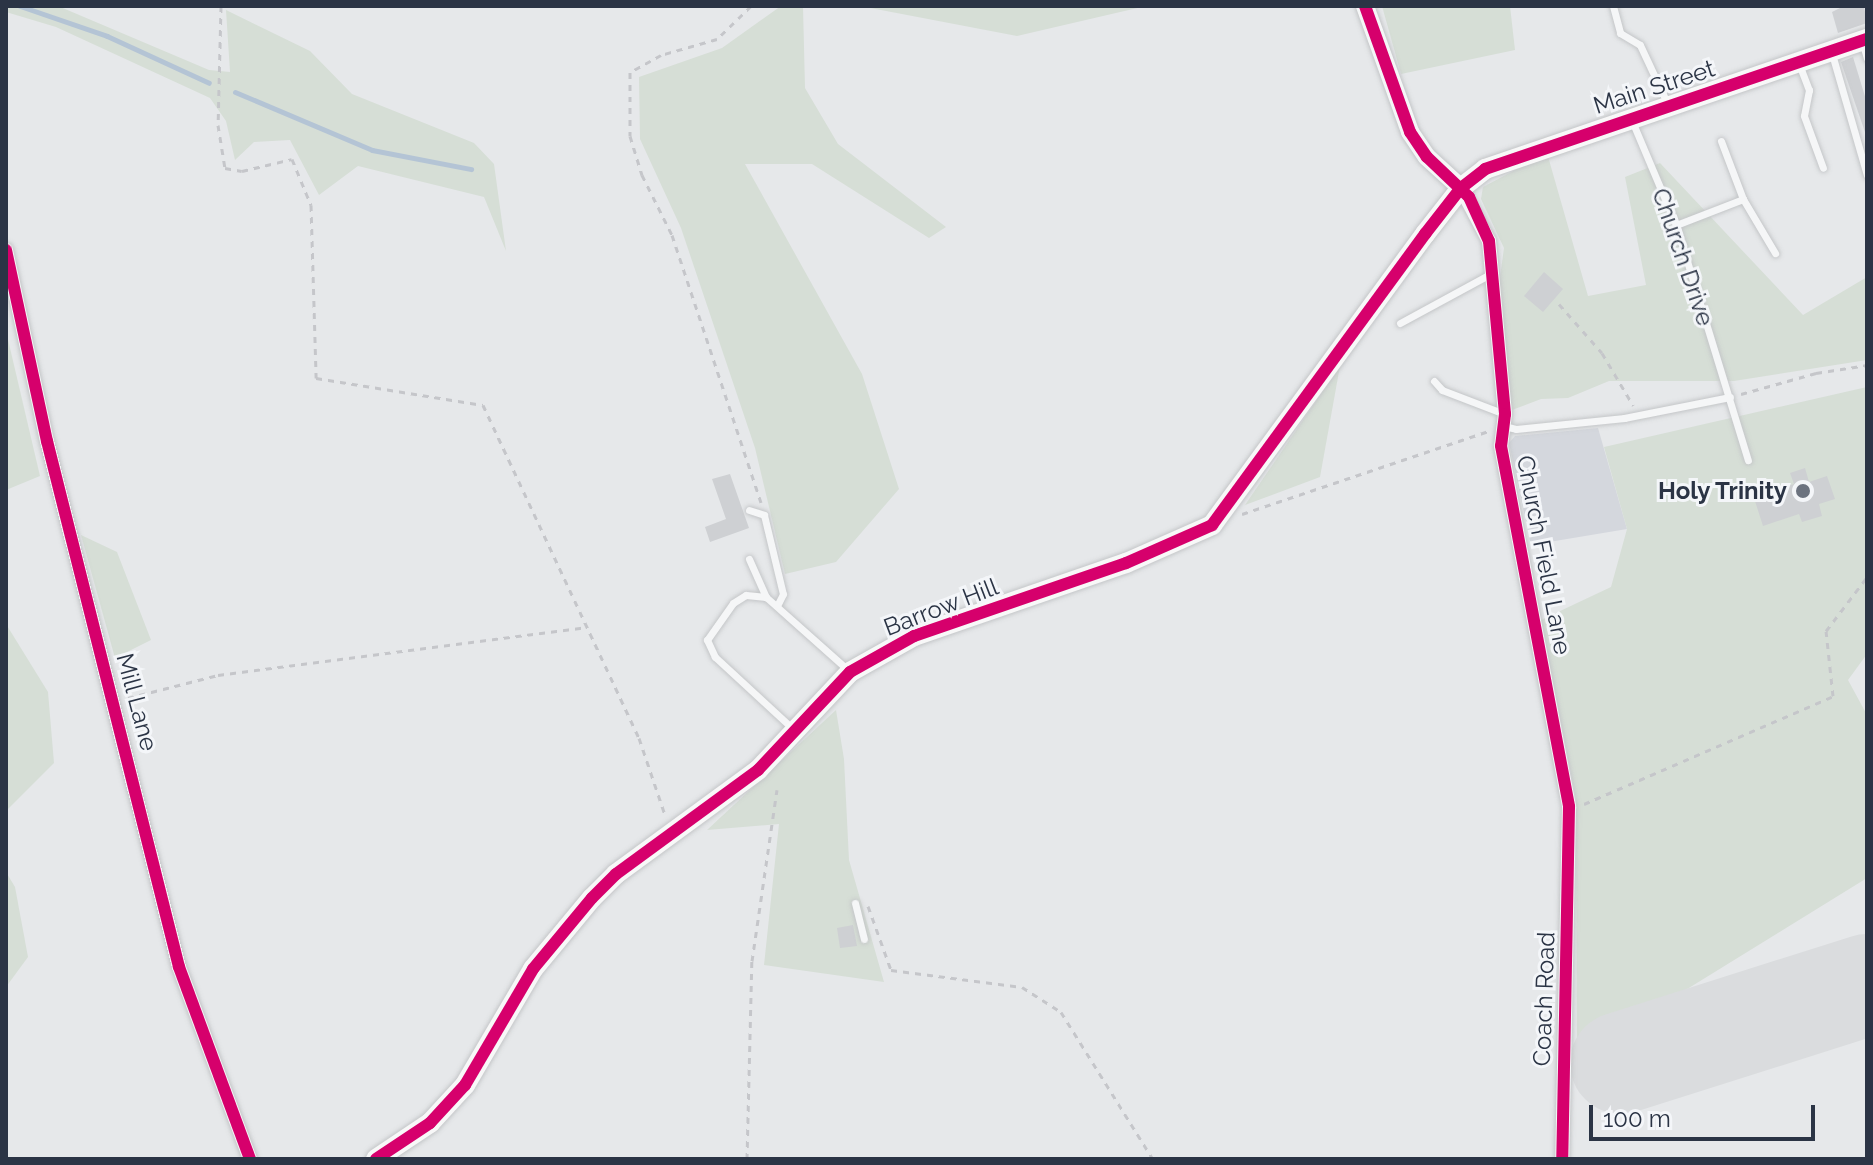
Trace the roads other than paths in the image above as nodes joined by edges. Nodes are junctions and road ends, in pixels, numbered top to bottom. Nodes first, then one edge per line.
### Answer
1 (1365, 6) edge
2 (1613, 6) edge
3 (1865, 46) edge
4 (1831, 50) junction
5 (1798, 61) junction
6 (1669, 107) junction
7 (1631, 119) junction
8 (1721, 141) dead end
9 (1823, 168) dead end
10 (1867, 175) edge
11 (1461, 188) junction
12 (1743, 199) junction
13 (1676, 225) junction
14 (6, 250) edge
15 (1775, 253) dead end
16 (1493, 272) junction
17 (1400, 323) dead end
18 (1434, 381) dead end
19 (1730, 397) junction
20 (1504, 420) junction
21 (1748, 460) dead end
22 (749, 510) dead end
23 (749, 559) dead end
24 (766, 597) junction
25 (777, 606) junction
26 (850, 672) junction
27 (792, 728) junction
28 (1571, 841) joint
29 (855, 903) road end
30 (864, 939) dead end
31 (250, 1159) edge
32 (376, 1159) edge
33 (1562, 1159) edge

1 - 11 street
2 - 6 lane
3 - 4 main road, Main Street
4 - 5 main road, Main Street
4 - 10 lane
5 - 6 main road, Main Street
5 - 9 lane
6 - 7 main road, Main Street
7 - 11 main road, Main Street
7 - 13 lane, Church Drive
8 - 12 lane
11 - 16 street, Church Field Lane
11 - 26 main road, Barrow Hill
12 - 13 lane
12 - 15 lane
13 - 19 lane, Church Drive
14 - 31 street, Mill Lane
16 - 17 lane
16 - 20 street, Church Field Lane
18 - 20 lane
19 - 20 lane
19 - 21 lane, Church Drive
20 - 28 street, Church Field Lane
22 - 25 lane
23 - 24 lane
24 - 25 lane
24 - 27 lane
25 - 26 lane
26 - 27 main road, Barrow Hill
27 - 32 main road, Barrow Hill
28 - 33 street, Coach Road
29 - 30 lane

